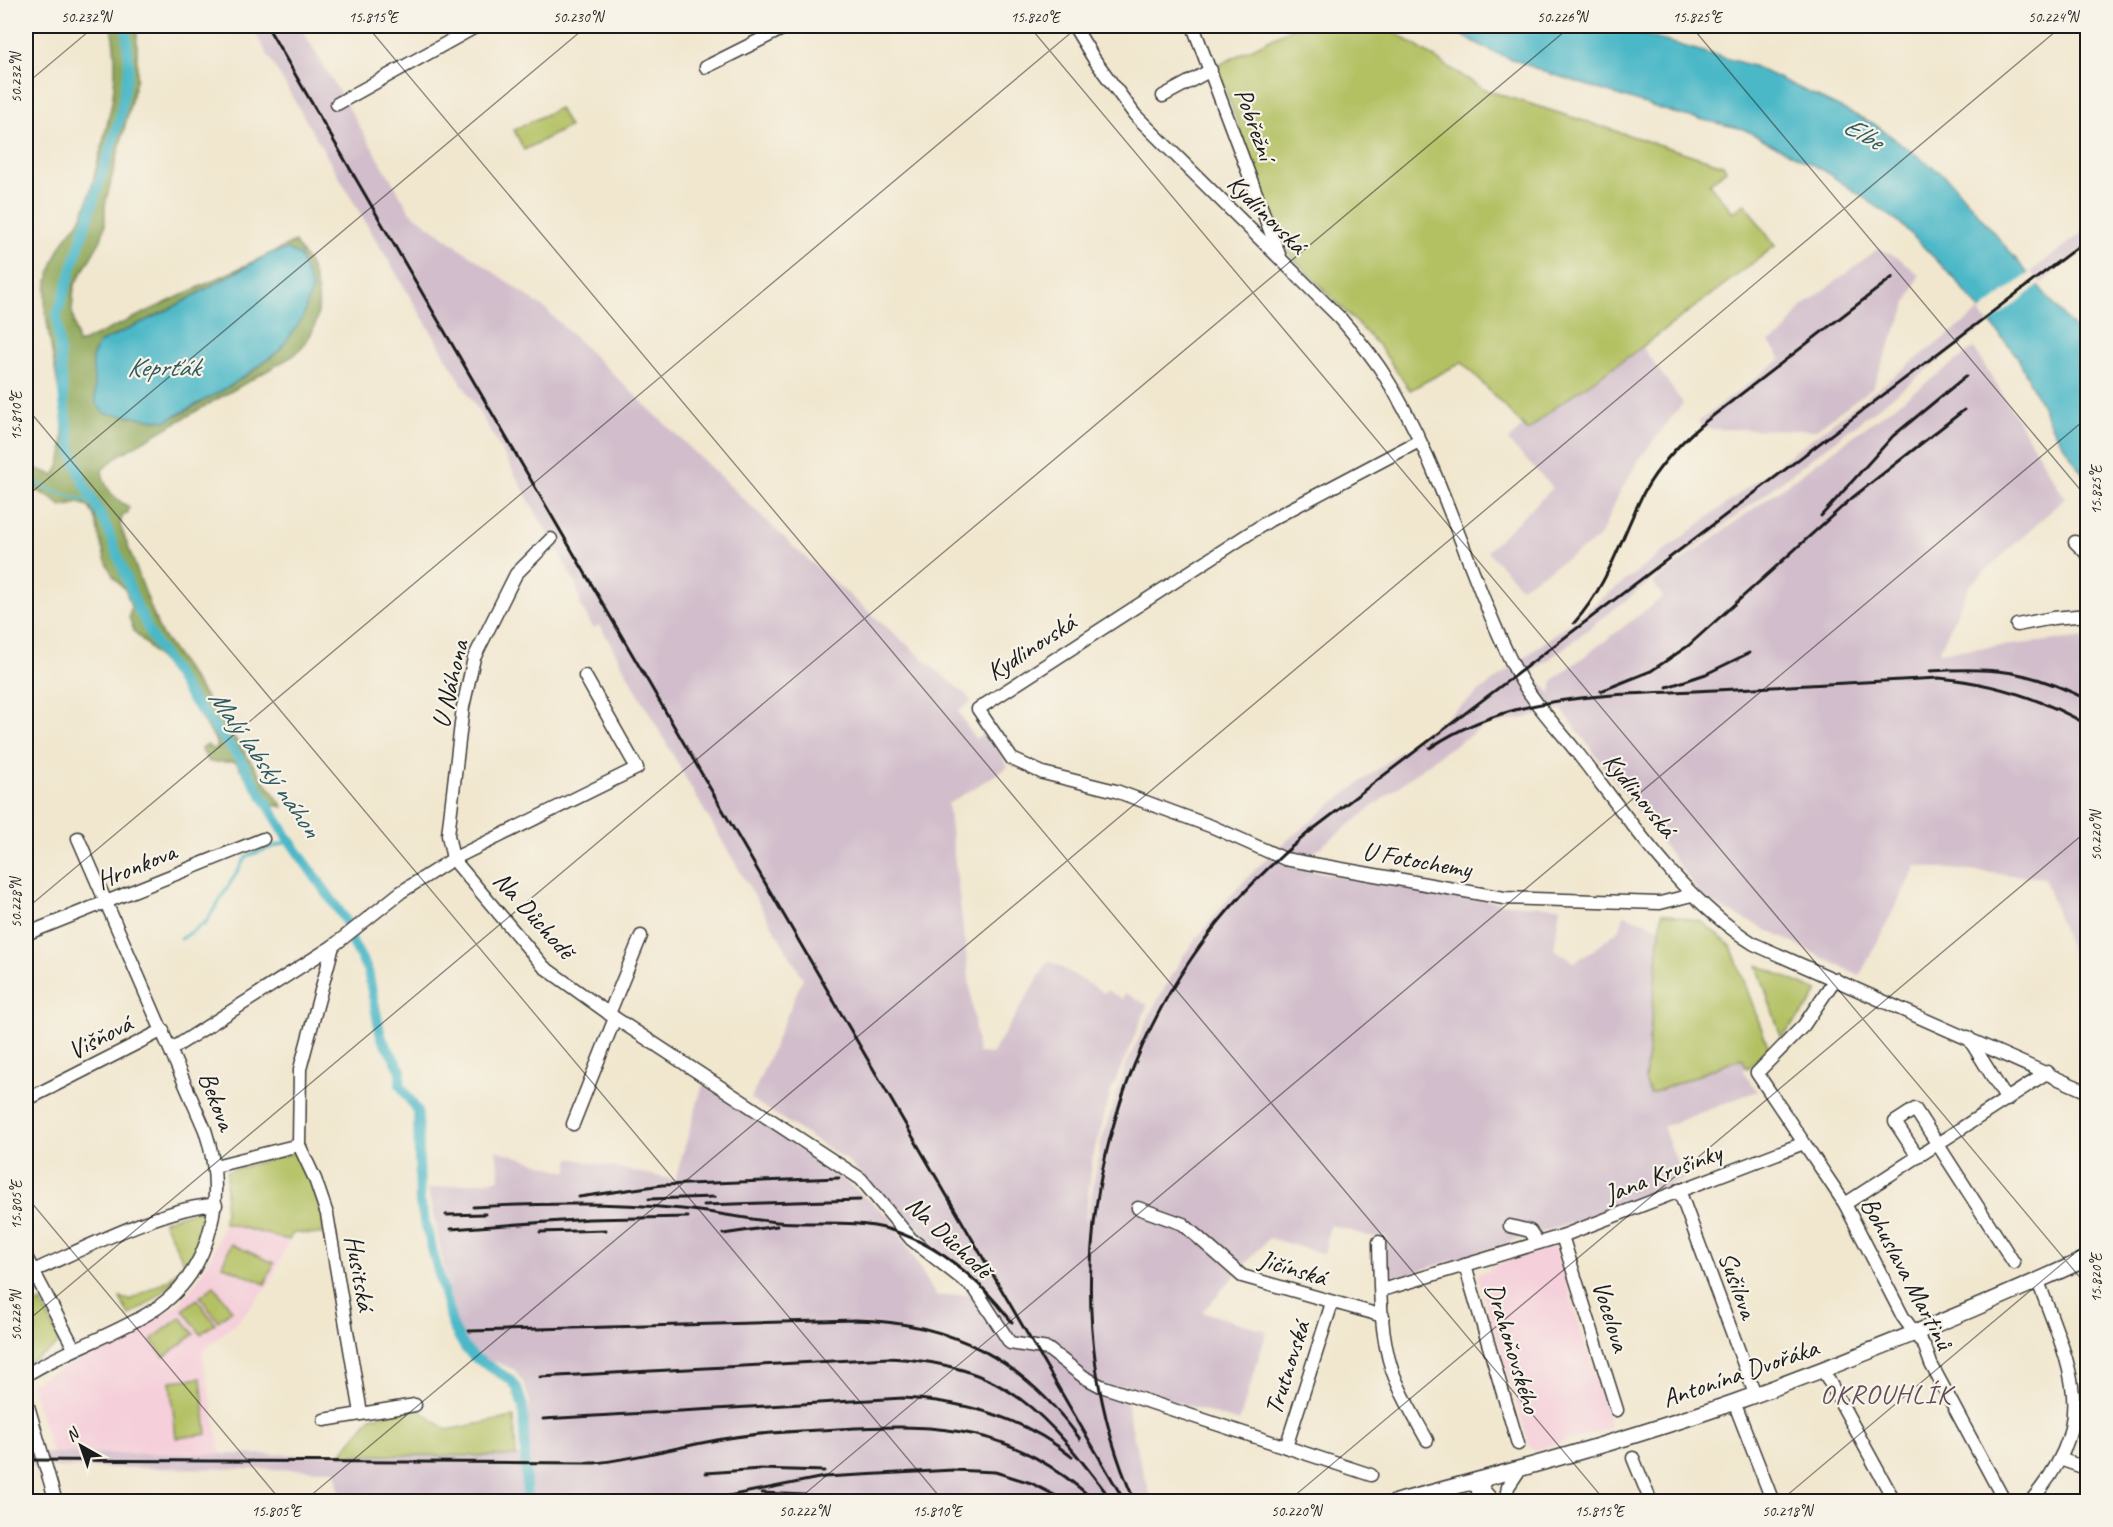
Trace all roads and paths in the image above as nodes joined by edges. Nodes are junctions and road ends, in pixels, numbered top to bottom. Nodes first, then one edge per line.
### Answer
1 (477, 26) edge
2 (788, 26) edge
3 (1074, 26) edge
4 (1193, 26) edge
5 (768, 30) edge
6 (706, 67) dead end
7 (1211, 70) junction
8 (1163, 96) dead end
9 (337, 104) dead end
10 (1282, 261) junction
11 (1419, 441) junction
12 (551, 539) dead end
13 (2075, 542) dead end
14 (2088, 555) edge
15 (2088, 615) edge
16 (2017, 625) dead end
17 (585, 676) dead end
18 (978, 709) joint
19 (78, 838) dead end
20 (263, 839) dead end
21 (453, 859) junction
22 (1692, 895) junction
23 (106, 903) junction
24 (26, 934) edge
25 (641, 936) dead end
26 (333, 946) junction
27 (1835, 979) junction
28 (612, 1016) junction
29 (163, 1030) junction
30 (1968, 1037) junction
31 (172, 1049) junction
32 (2048, 1072) junction
33 (2088, 1092) edge
34 (26, 1100) edge
35 (2007, 1100) junction
36 (573, 1124) dead end
37 (1804, 1143) junction
38 (1938, 1144) junction
39 (300, 1145) junction
40 (1918, 1157) junction
41 (215, 1166) junction
42 (1679, 1190) junction
43 (1845, 1204) junction
44 (216, 1206) junction
45 (1138, 1208) dead end
46 (1510, 1226) dead end
47 (1562, 1236) junction
48 (1379, 1242) dead end
49 (1538, 1243) junction
50 (26, 1257) edge
51 (2088, 1258) edge
52 (2014, 1263) dead end
53 (1465, 1265) junction
54 (33, 1271) junction
55 (2038, 1281) junction
56 (1382, 1290) junction
57 (1332, 1303) junction
58 (1383, 1316) junction
59 (1915, 1334) junction
60 (74, 1348) junction
61 (1823, 1370) junction
62 (26, 1375) edge
63 (1755, 1394) junction
64 (26, 1399) edge
65 (1734, 1402) junction
66 (415, 1404) dead end
67 (1617, 1410) dead end
68 (361, 1413) junction
69 (324, 1420) dead end
70 (1427, 1440) dead end
71 (1518, 1444) dead end
72 (1286, 1447) junction
73 (1632, 1458) dead end
74 (2060, 1460) junction
75 (1520, 1469) junction
76 (2088, 1469) edge
77 (1371, 1475) dead end
78 (1485, 1482) junction
79 (1418, 1496) junction
80 (56, 1502) edge
81 (1396, 1502) edge
82 (1444, 1502) edge
83 (1479, 1502) edge
84 (1494, 1502) edge
85 (1505, 1502) edge
86 (1652, 1502) edge
87 (1773, 1502) edge
88 (1895, 1502) edge
89 (2005, 1502) edge
90 (2030, 1502) edge

1 - 9 street
2 - 5 street
3 - 10 street, Kydlinovská
4 - 7 street, Pobřežní
5 - 6 street
7 - 8 street, Pobřežní
7 - 10 street, Pobřežní
10 - 11 street, Kydlinovská
11 - 18 street, Kydlinovská
11 - 22 street, Kydlinovská
12 - 21 street, U Náhona
13 - 14 street
15 - 16 street
17 - 21 street
18 - 22 street, U Fotochemy
19 - 23 street, Bekova
20 - 23 street, Hronkova
21 - 26 street
21 - 28 street, Na Důchodě
22 - 27 street, Kydlinovská
23 - 24 street, Hronkova
23 - 29 street, Bekova
25 - 28 street
26 - 31 street
26 - 39 street
27 - 30 street, Kydlinovská
27 - 37 street, Bohuslava Martinů
28 - 36 street
28 - 72 street, Na Důchodě
29 - 31 street, Bekova
29 - 34 street, Višňová
30 - 32 street, Kydlinovská
30 - 35 street
31 - 41 street, Bekova
32 - 33 street, Kydlinovská
32 - 35 street
35 - 38 street
37 - 42 street, Jana Krušinky
37 - 43 street, Bohuslava Martinů
38 - 40 street
38 - 40 street
38 - 52 street
39 - 41 street
39 - 68 street, Husitská
40 - 43 street
41 - 44 street, Bekova
42 - 47 street, Jana Krušinky
42 - 63 street, Sušilova
43 - 59 street, Bohuslava Martinů
44 - 54 street
44 - 60 street, Bekova
45 - 57 street, Jičínská
46 - 49 street
47 - 49 street, Jana Krušinky
47 - 67 street, Vocelova
48 - 56 street
49 - 53 street, Jana Krušinky
50 - 54 street
51 - 55 main road, Antonína Dvořáka
53 - 56 street, Jana Krušinky
53 - 71 street, Drahoňovského
54 - 60 street
55 - 59 main road, Antonína Dvořáka
55 - 74 street
56 - 58 street
57 - 58 street, Jičínská
57 - 72 street, Trutnovská
58 - 70 street
59 - 61 main road, Antonína Dvořáka
59 - 89 street, Bohuslava Martinů
60 - 62 street, Bekova
61 - 63 main road, Antonína Dvořáka
61 - 88 street
63 - 65 main road, Antonína Dvořáka
64 - 80 street
65 - 75 main road, Antonína Dvořáka
65 - 87 street
66 - 68 street
68 - 69 street
72 - 77 street, Na Důchodě
73 - 86 street
74 - 76 street
74 - 90 street
75 - 78 main road, Antonína Dvořáka
75 - 85 street
78 - 79 main road, Antonína Dvořáka
78 - 83 street
78 - 84 street
79 - 81 main road, Antonína Dvořáka
79 - 82 street

